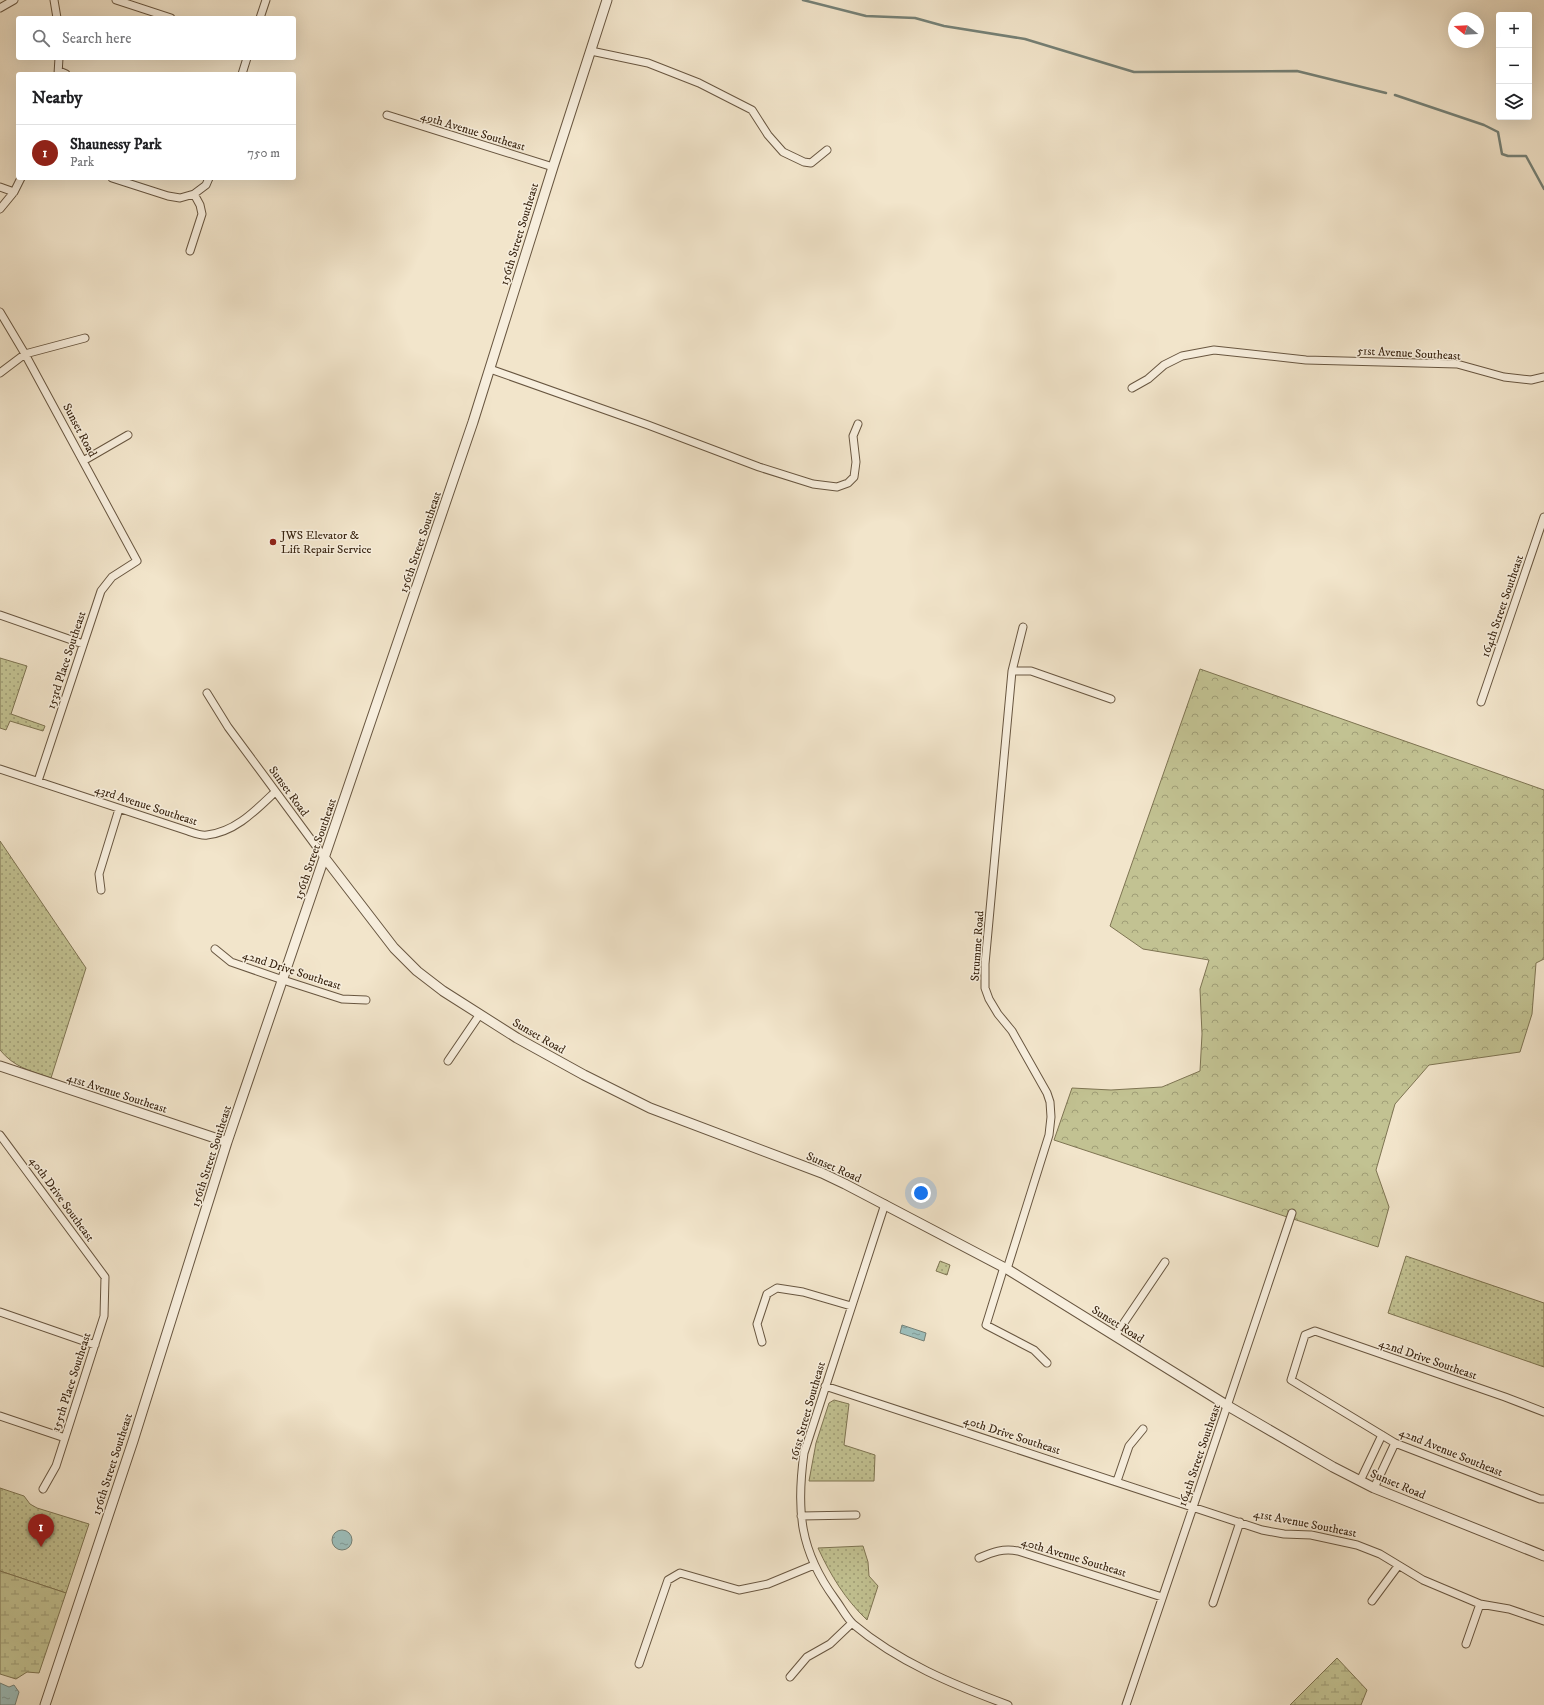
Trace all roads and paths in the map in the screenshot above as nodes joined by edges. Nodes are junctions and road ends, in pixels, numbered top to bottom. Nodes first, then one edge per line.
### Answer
1 (14, 0) edge
2 (54, 0) edge
3 (116, 0) edge
4 (266, 0) edge
5 (607, 0) edge
6 (0, 8) edge
7 (57, 16) edge
8 (164, 16) edge
9 (261, 16) edge
10 (591, 51) junction
11 (59, 60) edge
12 (246, 60) edge
13 (58, 72) edge
14 (243, 72) edge
15 (388, 115) dead end
16 (827, 150) dead end
17 (553, 167) junction
18 (20, 180) edge
19 (118, 180) edge
20 (208, 180) edge
21 (0, 187) edge
22 (14, 192) junction
23 (194, 194) junction
24 (0, 209) edge
25 (190, 251) dead end
26 (0, 312) edge
27 (85, 338) dead end
28 (25, 354) junction
29 (490, 369) junction
30 (0, 373) edge
31 (1544, 377) edge
32 (1132, 388) dead end
33 (858, 424) dead end
34 (128, 435) dead end
35 (82, 461) junction
36 (1544, 517) edge
37 (137, 561) joint
38 (0, 615) edge
39 (1023, 627) dead end
40 (83, 644) junction
41 (1012, 671) junction
42 (208, 694) dead end
43 (1111, 699) dead end
44 (1481, 702) dead end
45 (0, 769) edge
46 (38, 781) junction
47 (276, 792) junction
48 (119, 809) junction
49 (324, 857) junction
50 (101, 890) dead end
51 (215, 949) dead end
52 (284, 980) junction
53 (366, 1000) dead end
54 (480, 1014) junction
55 (448, 1062) dead end
56 (0, 1066) edge
57 (1, 1137) edge
58 (227, 1142) junction
59 (884, 1204) junction
60 (1292, 1213) dead end
61 (1165, 1262) dead end
62 (1006, 1268) junction
63 (105, 1277) joint
64 (851, 1306) junction
65 (0, 1312) edge
66 (1305, 1335) joint
67 (1115, 1336) junction
68 (762, 1342) dead end
69 (95, 1345) junction
70 (1047, 1363) dead end
71 (825, 1386) junction
72 (1228, 1406) junction
73 (1544, 1412) edge
74 (0, 1416) edge
75 (1143, 1429) dead end
76 (1382, 1435) junction
77 (65, 1438) junction
78 (1395, 1443) junction
79 (1117, 1481) junction
80 (1360, 1481) junction
81 (1374, 1488) junction
82 (43, 1489) dead end
83 (1544, 1499) edge
84 (1193, 1506) junction
85 (856, 1515) dead end
86 (800, 1516) junction
87 (1240, 1522) junction
88 (1544, 1556) edge
89 (978, 1558) dead end
90 (814, 1565) junction
91 (1398, 1566) junction
92 (1162, 1597) junction
93 (1372, 1601) dead end
94 (1213, 1604) dead end
95 (1480, 1604) junction
96 (1544, 1621) edge
97 (852, 1623) junction
98 (1466, 1644) dead end
99 (639, 1664) dead end
100 (790, 1677) dead end
101 (998, 1703) edge
102 (45, 1705) edge
103 (1008, 1705) edge
104 (1126, 1705) edge

1 - 6 street
2 - 7 street
3 - 8 street
4 - 9 street
5 - 10 street, 156th Street Southeast
10 - 16 street
10 - 17 street, 156th Street Southeast
11 - 13 street
12 - 14 street
15 - 17 street, 49th Avenue Southeast
17 - 29 street, 156th Street Southeast
18 - 22 street
19 - 23 street
20 - 23 street
21 - 22 street
22 - 24 street
23 - 25 street
26 - 28 street, Sunset Road
27 - 28 street
28 - 30 street
28 - 35 street, Sunset Road
29 - 33 street
29 - 49 street, 156th Street Southeast
31 - 32 street, 51st Avenue Southeast
34 - 35 street
35 - 37 street, Sunset Road
36 - 44 street, 164th Street Southeast
37 - 40 street, 153rd Place Southeast
38 - 40 street
39 - 41 street, Strumme Road
40 - 46 street, 153rd Place Southeast
41 - 43 street
41 - 62 street, Strumme Road
42 - 47 street, Sunset Road
45 - 46 street, 43rd Avenue Southeast
46 - 48 street, 43rd Avenue Southeast
47 - 48 street, 43rd Avenue Southeast
47 - 49 street, Sunset Road
48 - 50 street
49 - 52 street, 156th Street Southeast
49 - 54 street, Sunset Road
51 - 52 street, 42nd Drive Southeast
52 - 53 street, 42nd Drive Southeast
52 - 58 street, 156th Street Southeast
54 - 55 street
54 - 59 street, Sunset Road
56 - 58 street, 41st Avenue Southeast
57 - 63 street, 40th Drive Southeast
58 - 102 street, 156th Street Southeast
59 - 62 street, Sunset Road
59 - 64 street, 161st Street Southeast
60 - 72 street, 164th Street Southeast
61 - 67 street
62 - 67 street, Sunset Road
62 - 70 street, Strumme Road
63 - 69 street, 155th Place Southeast
64 - 68 street
64 - 71 street, 161st Street Southeast
65 - 69 street
66 - 73 street, 42nd Drive Southeast
66 - 76 street, 42nd Avenue Southeast
67 - 72 street, Sunset Road
69 - 77 street, 155th Place Southeast
71 - 79 street, 40th Drive Southeast
71 - 86 street, 161st Street Southeast
72 - 80 street, Sunset Road
72 - 84 street, 164th Street Southeast
74 - 77 street
75 - 79 street
76 - 78 street, 42nd Avenue Southeast
76 - 80 street
77 - 82 street, 155th Place Southeast
78 - 81 street
78 - 83 street, 42nd Avenue Southeast
79 - 84 street, 40th Drive Southeast
80 - 81 street, Sunset Road
81 - 88 street, Sunset Road
84 - 87 street, 41st Avenue Southeast
84 - 92 street, 164th Street Southeast
85 - 86 street
86 - 90 street, 161st Street Southeast
87 - 91 street, 41st Avenue Southeast
87 - 94 street
89 - 92 street, 40th Avenue Southeast
90 - 97 street, 161st Street Southeast
90 - 99 street
91 - 93 street
91 - 95 street, 41st Avenue Southeast
92 - 104 street, 164th Street Southeast
95 - 96 street, 41st Avenue Southeast
95 - 98 street
97 - 100 street
97 - 101 street, 161st Street Southeast
101 - 103 street, 161st Street Southeast

